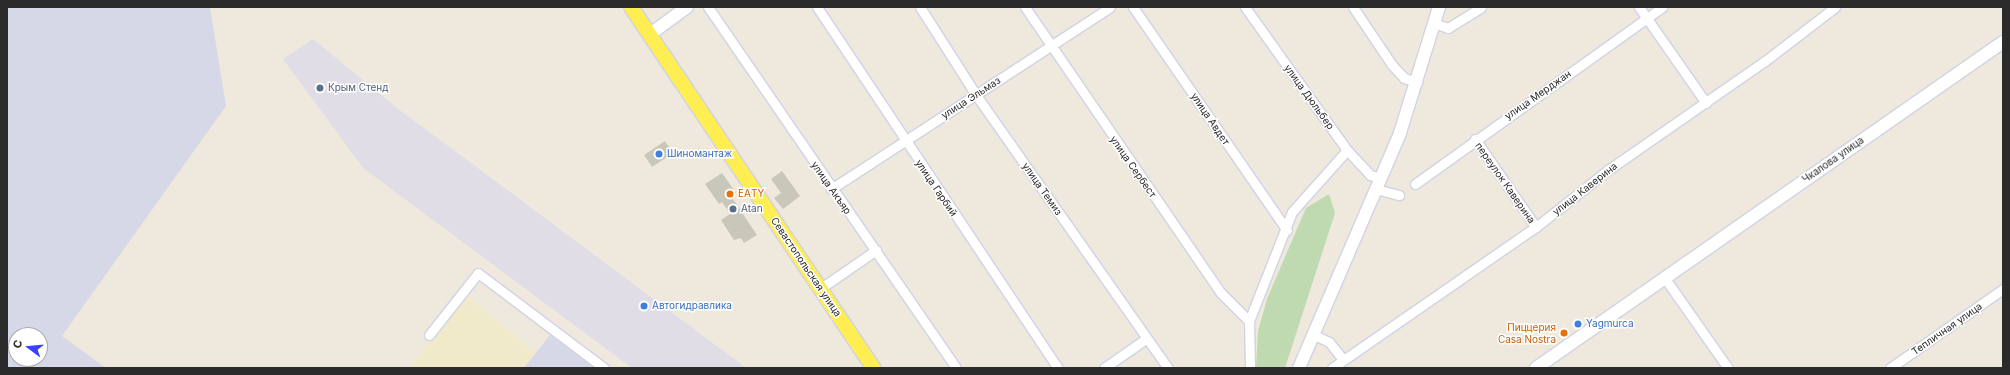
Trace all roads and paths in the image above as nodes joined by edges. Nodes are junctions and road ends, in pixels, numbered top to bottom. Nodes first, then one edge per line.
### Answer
1 (631, 7) edge
2 (687, 7) edge
3 (708, 7) edge
4 (817, 7) edge
5 (920, 7) edge
6 (1025, 7) edge
7 (1110, 7) edge
8 (1133, 7) edge
9 (1245, 7) edge
10 (1354, 7) edge
11 (1439, 7) edge
12 (1481, 7) edge
13 (1639, 7) edge
14 (1662, 7) edge
15 (1836, 7) edge
16 (1647, 19) junction
17 (1436, 24) junction
18 (649, 35) junction
19 (2003, 42) edge
20 (1050, 46) junction
21 (1417, 82) junction
22 (976, 96) junction
23 (1706, 103) junction
24 (1475, 139) junction
25 (905, 141) junction
26 (1347, 150) junction
27 (1378, 184) junction
28 (1415, 184) dead end
29 (831, 189) junction
30 (1399, 195) dead end
31 (1536, 227) junction
32 (1287, 230) junction
33 (876, 250) junction
34 (1664, 277) junction
35 (821, 288) junction
36 (2003, 289) edge
37 (1249, 321) junction
38 (1312, 334) junction
39 (429, 335) dead end
40 (1147, 338) junction
41 (1343, 358) junction
42 (604, 368) edge
43 (874, 368) edge
44 (956, 368) edge
45 (1058, 368) edge
46 (1104, 368) edge
47 (1168, 368) edge
48 (1250, 368) edge
49 (1299, 368) edge
50 (1332, 368) edge
51 (1536, 368) edge
52 (1728, 368) edge
53 (1890, 368) edge

1 - 18 main road, Севастопольская улица
2 - 18 main road
3 - 29 street, улица Акъяр
4 - 25 street, улица Гарбий
5 - 22 street, улица Темиз
6 - 20 street, улица Сербест
7 - 20 street, улица Эльмаз
8 - 32 street, улица Авдет
9 - 26 street, улица Дюльбер
10 - 21 street
11 - 17 main road
12 - 17 street
13 - 16 street
14 - 16 street, улица Мерджан
15 - 23 street, улица Каверина
16 - 23 street
16 - 24 street, улица Мерджан
17 - 21 main road
18 - 35 main road, Севастопольская улица
19 - 34 main road, Чкалова улица
20 - 22 street, улица Эльмаз
20 - 37 street, улица Сербест
21 - 27 main road
22 - 25 street, улица Эльмаз
22 - 40 street, улица Темиз
23 - 31 street, улица Каверина
24 - 28 street, улица Мерджан
24 - 31 street, переулок Каверина
25 - 29 street, улица Эльмаз
25 - 45 street, улица Гарбий
26 - 27 street, улица Дюльбер
26 - 32 street
27 - 30 street
27 - 38 main road
29 - 33 street, улица Акъяр
31 - 41 street, улица Каверина
32 - 37 street
33 - 35 street
33 - 44 street, улица Акъяр
34 - 51 main road, Чкалова улица
34 - 52 street
35 - 43 main road, Севастопольская улица
36 - 53 street, Тепличная улица
37 - 48 street
38 - 41 street
38 - 49 main road
39 - 42 street
40 - 46 street
40 - 47 street, улица Темиз
41 - 50 street, улица Каверина

